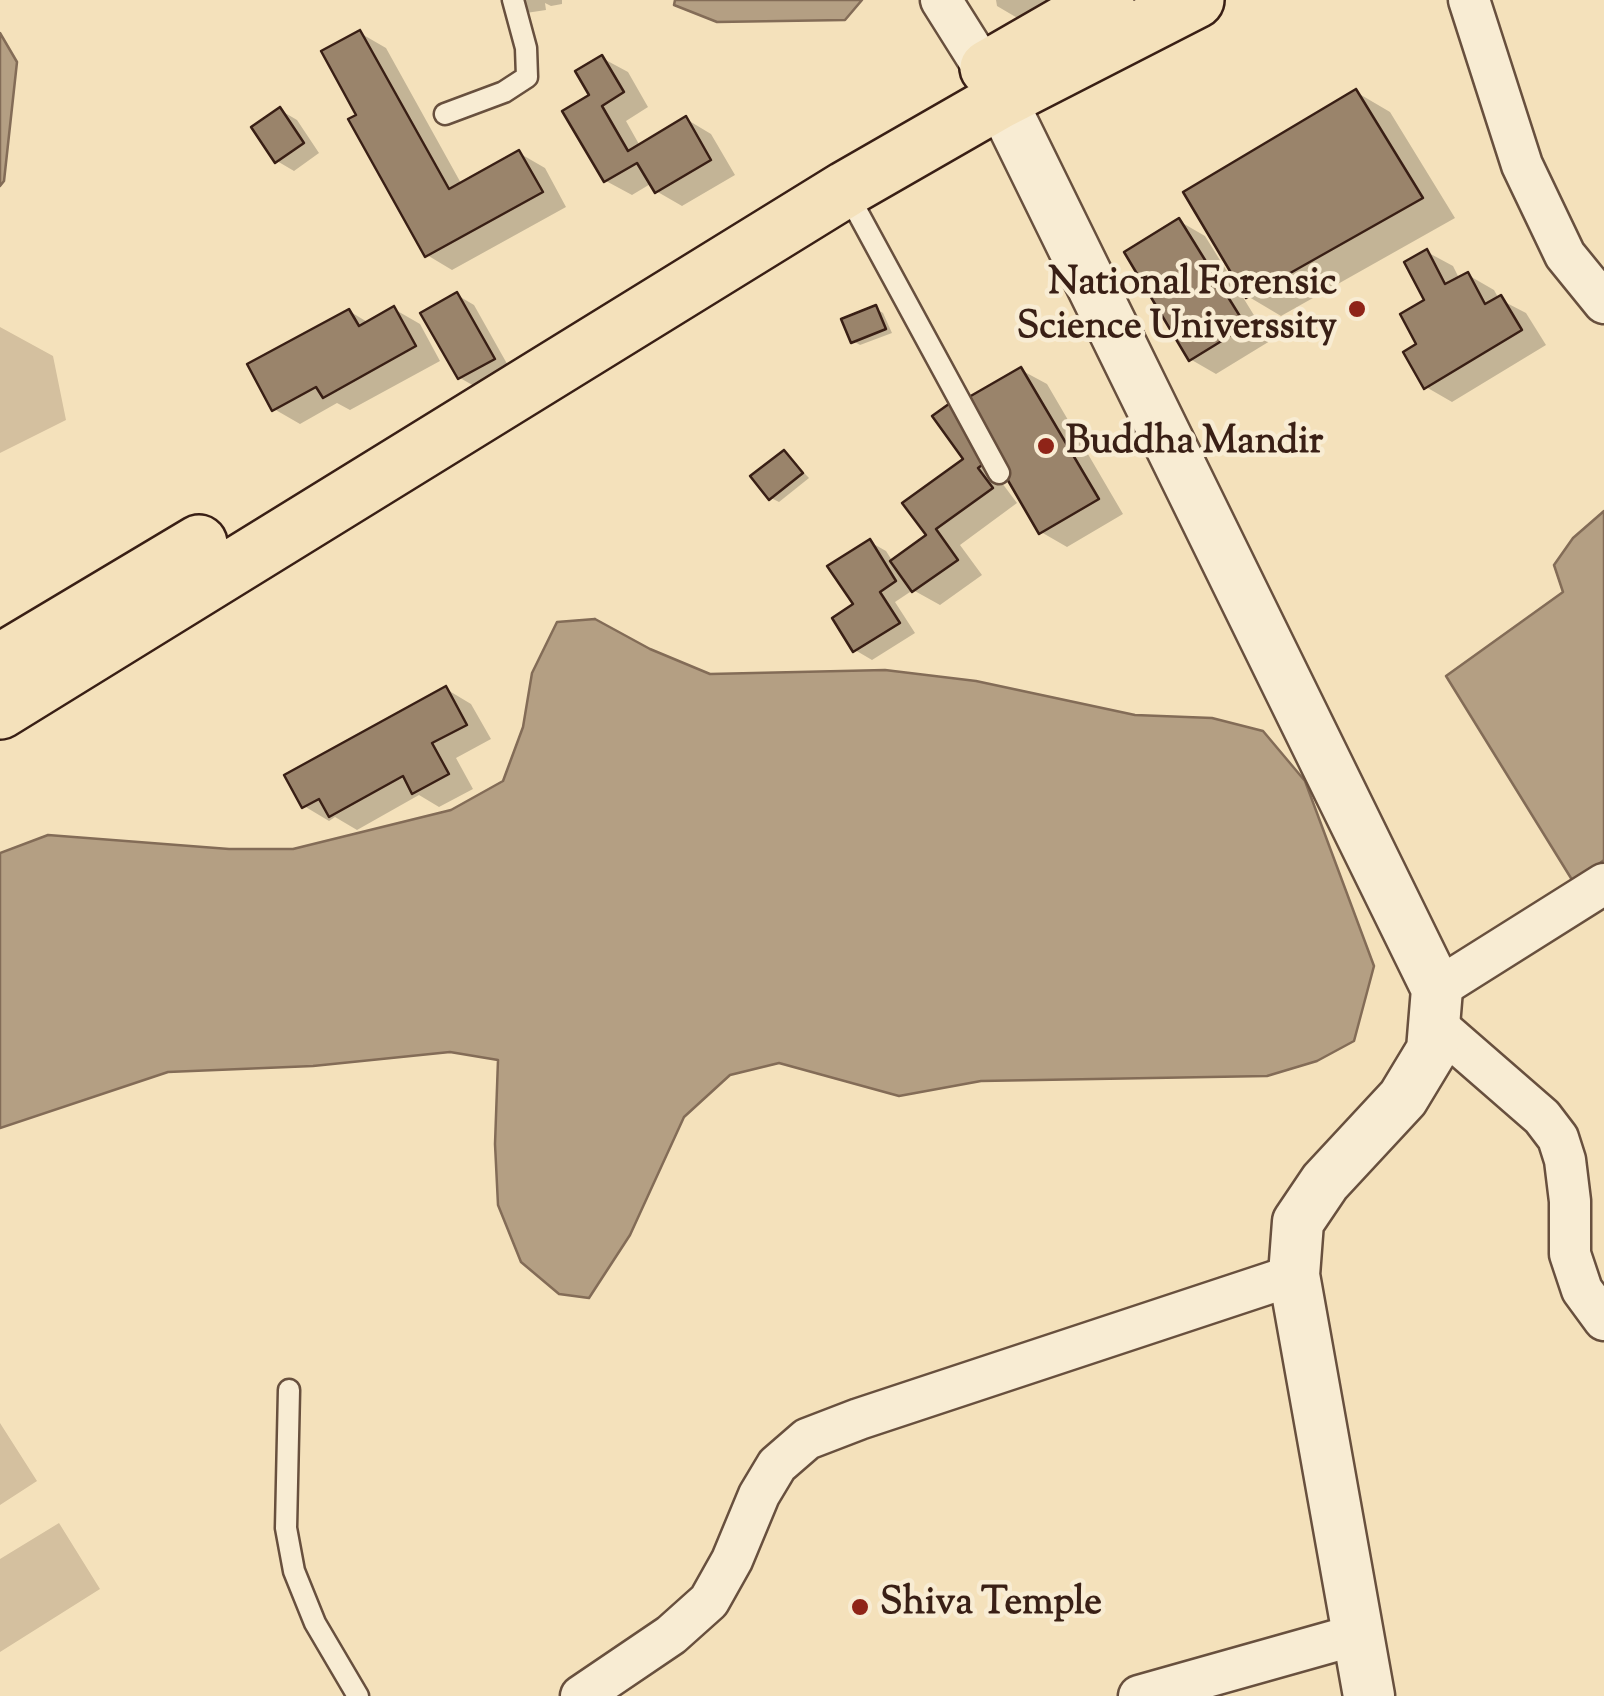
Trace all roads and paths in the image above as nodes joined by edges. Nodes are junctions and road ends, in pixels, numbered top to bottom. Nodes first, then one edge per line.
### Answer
1 (513, 0) edge
2 (942, 0) edge
3 (1196, 0) edge
4 (1469, 0) edge
5 (1103, 1) edge
6 (993, 85) junction
7 (444, 114) dead end
8 (846, 189) junction
9 (1604, 303) edge
10 (999, 473) dead end
11 (0, 662) edge
12 (0, 711) edge
13 (1604, 884) edge
14 (1436, 1006) junction
15 (1294, 1275) junction
16 (1604, 1320) edge
17 (289, 1390) dead end
18 (1359, 1634) junction
19 (358, 1696) edge
20 (581, 1696) edge
21 (1139, 1696) edge
22 (1369, 1696) edge

1 - 7 lane
2 - 6 street
3 - 6 main road
4 - 9 street
5 - 6 main road
6 - 8 main road
6 - 11 main road
6 - 14 street
8 - 10 lane
8 - 12 main road
13 - 14 street
14 - 15 street
14 - 16 street
15 - 18 street
15 - 20 street
17 - 19 lane
18 - 21 street
18 - 22 street

